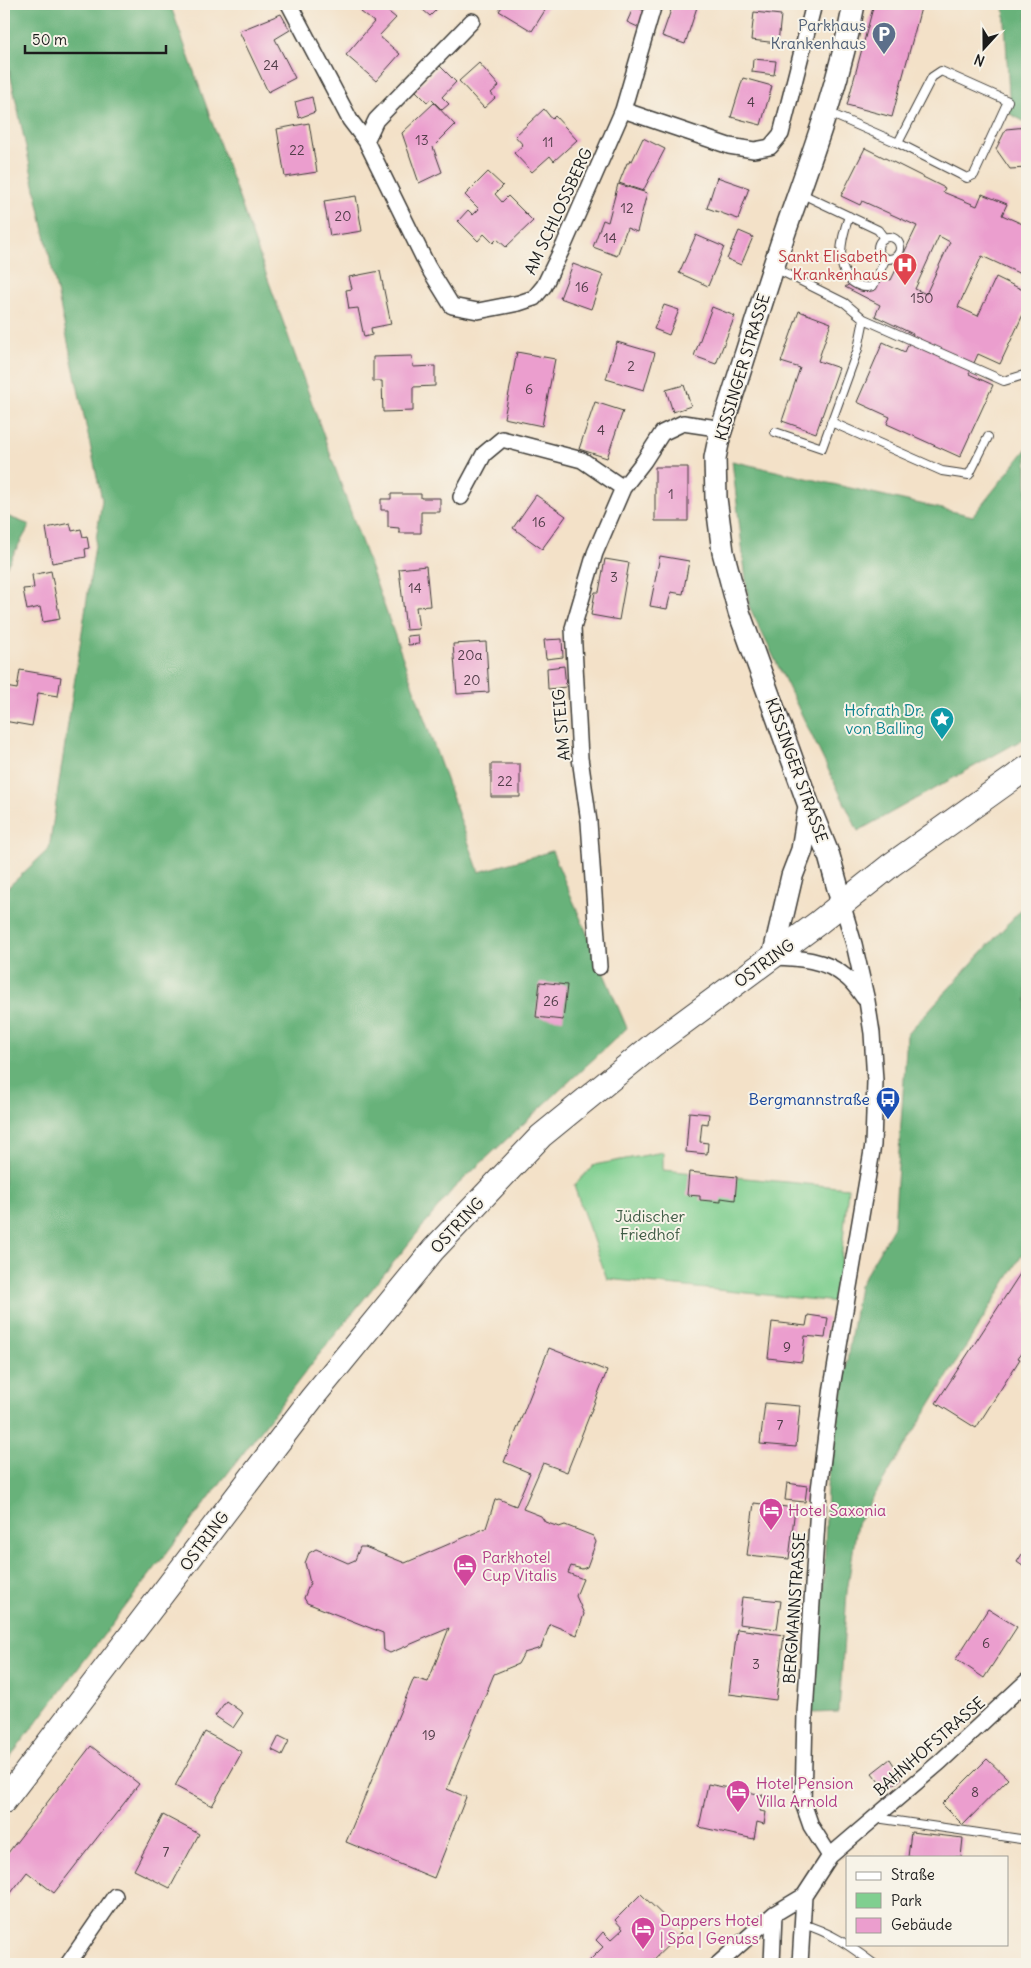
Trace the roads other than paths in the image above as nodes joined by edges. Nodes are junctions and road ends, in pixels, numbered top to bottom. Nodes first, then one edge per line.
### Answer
1 (289, 4) edge
2 (654, 4) edge
3 (814, 4) edge
4 (854, 4) edge
5 (472, 22) dead end
6 (623, 110) junction
7 (826, 112) junction
8 (366, 141) junction
9 (898, 143) junction
10 (799, 192) junction
11 (849, 216) junction
12 (884, 238) junction
13 (885, 260) junction
14 (773, 267) junction
15 (864, 319) junction
16 (1027, 374) edge
17 (831, 422) junction
18 (775, 432) dead end
19 (720, 434) junction
20 (988, 437) dead end
21 (623, 488) junction
22 (461, 497) dead end
23 (1027, 768) edge
24 (809, 806) junction
25 (842, 903) junction
26 (773, 956) junction
27 (598, 967) dead end
28 (867, 1001) junction
29 (1027, 1681) edge
30 (4, 1801) edge
31 (875, 1818) junction
32 (1027, 1840) edge
33 (830, 1856) junction
34 (116, 1896) dead end
35 (804, 1896) junction
36 (774, 1914) junction
37 (802, 1924) junction
38 (846, 1943) edge
39 (850, 1946) edge
40 (68, 1964) edge
41 (718, 1964) edge
42 (772, 1964) edge
43 (800, 1964) edge
44 (874, 1964) edge

1 - 8 street, AM SCHLOSSBERG
2 - 6 street, AM SCHLOSSBERG
3 - 6 street
4 - 7 street, KISSINGER STRASSE
5 - 8 street
6 - 8 street, AM SCHLOSSBERG
7 - 9 lane
7 - 10 street, KISSINGER STRASSE
9 - 9 lane
10 - 11 lane
10 - 14 street, KISSINGER STRASSE
11 - 12 lane
11 - 13 lane
12 - 13 lane
12 - 13 lane
14 - 15 lane
14 - 19 street, KISSINGER STRASSE
15 - 16 lane
15 - 17 lane
17 - 18 lane
17 - 20 lane
19 - 21 street, AM STEIG
19 - 24 street, KISSINGER STRASSE
21 - 22 street
21 - 27 street, AM STEIG
23 - 25 main road, OSTRING
24 - 25 street, KISSINGER STRASSE
24 - 26 street
25 - 26 main road, OSTRING
25 - 28 street, BERGMANNSTRASSE
26 - 28 street
26 - 30 main road, OSTRING
28 - 33 street, BERGMANNSTRASSE
29 - 31 street, BAHNHOFSTRASSE
31 - 32 lane
31 - 33 street, BAHNHOFSTRASSE
33 - 35 street, BAHNHOFSTRASSE
34 - 40 street
35 - 36 street
35 - 37 street
36 - 41 street
36 - 42 street
37 - 38 lane
37 - 43 street
39 - 44 lane

